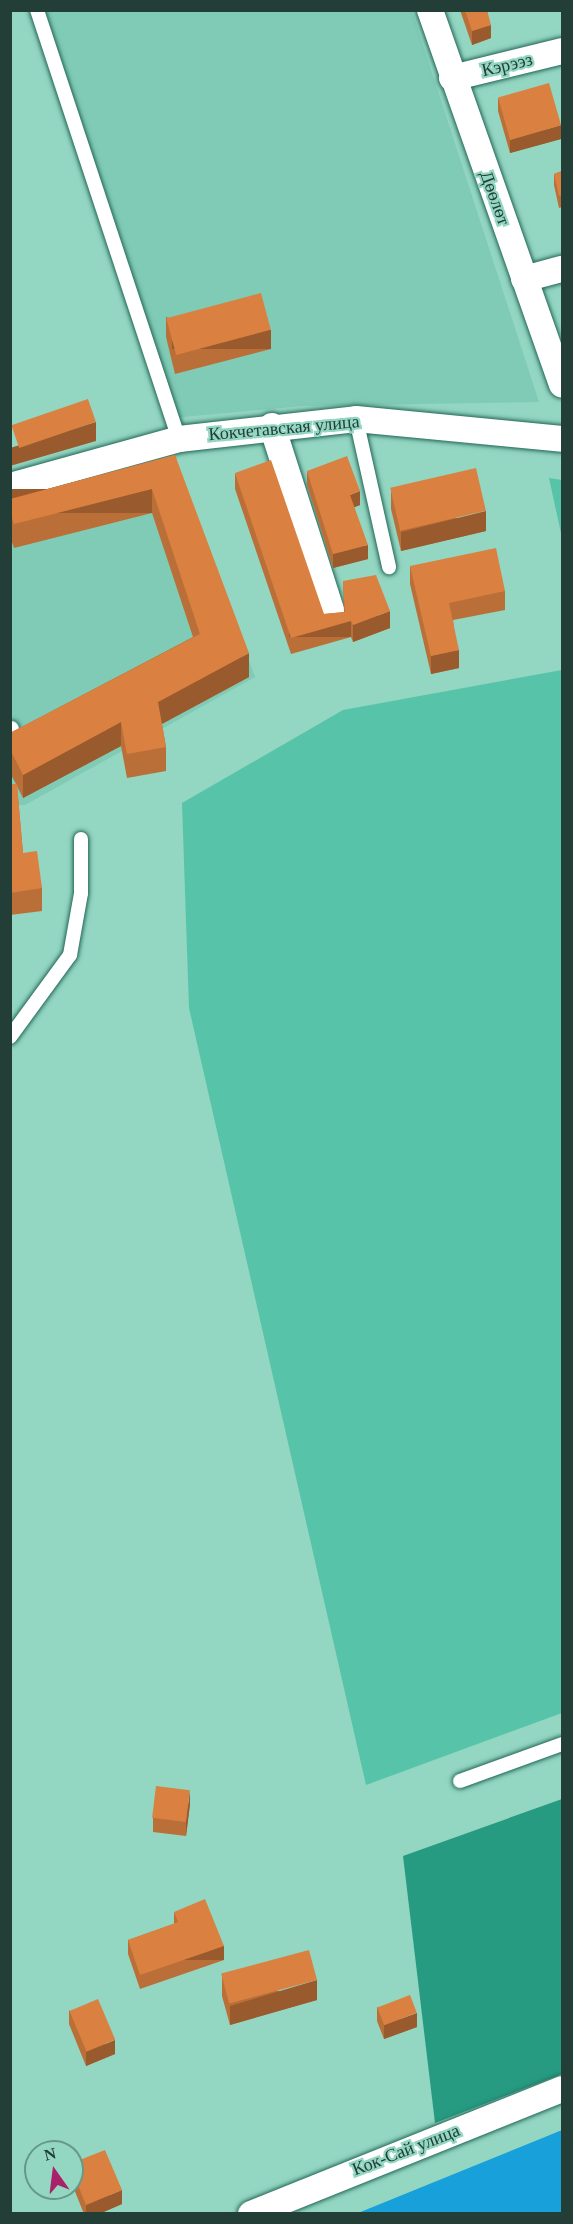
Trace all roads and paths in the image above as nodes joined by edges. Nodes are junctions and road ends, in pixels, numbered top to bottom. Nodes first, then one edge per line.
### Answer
1 (37, 10) edge
2 (430, 10) edge
3 (562, 51) edge
4 (452, 78) junction
5 (562, 269) edge
6 (524, 279) junction
7 (562, 384) edge
8 (356, 419) junction
9 (272, 426) junction
10 (179, 439) junction
11 (562, 440) edge
12 (10, 486) edge
13 (389, 567) dead end
14 (334, 619) edge
15 (81, 839) dead end
16 (10, 1037) edge
17 (562, 1744) edge
18 (460, 1781) dead end
19 (562, 2089) edge
20 (251, 2214) edge

1 - 10 lane
2 - 4 street, Дөөлөт
3 - 4 street, Кэрээз
4 - 6 street, Дөөлөт
5 - 6 street
6 - 7 street, Дөөлөт
8 - 9 street, Кокчетавская улица
8 - 11 street, Кокчетавская улица
8 - 13 lane
9 - 10 street, Кокчетавская улица
9 - 14 street
10 - 12 street, Кокчетавская улица
15 - 16 lane
17 - 18 lane
19 - 20 street, Кок-Сай улица

